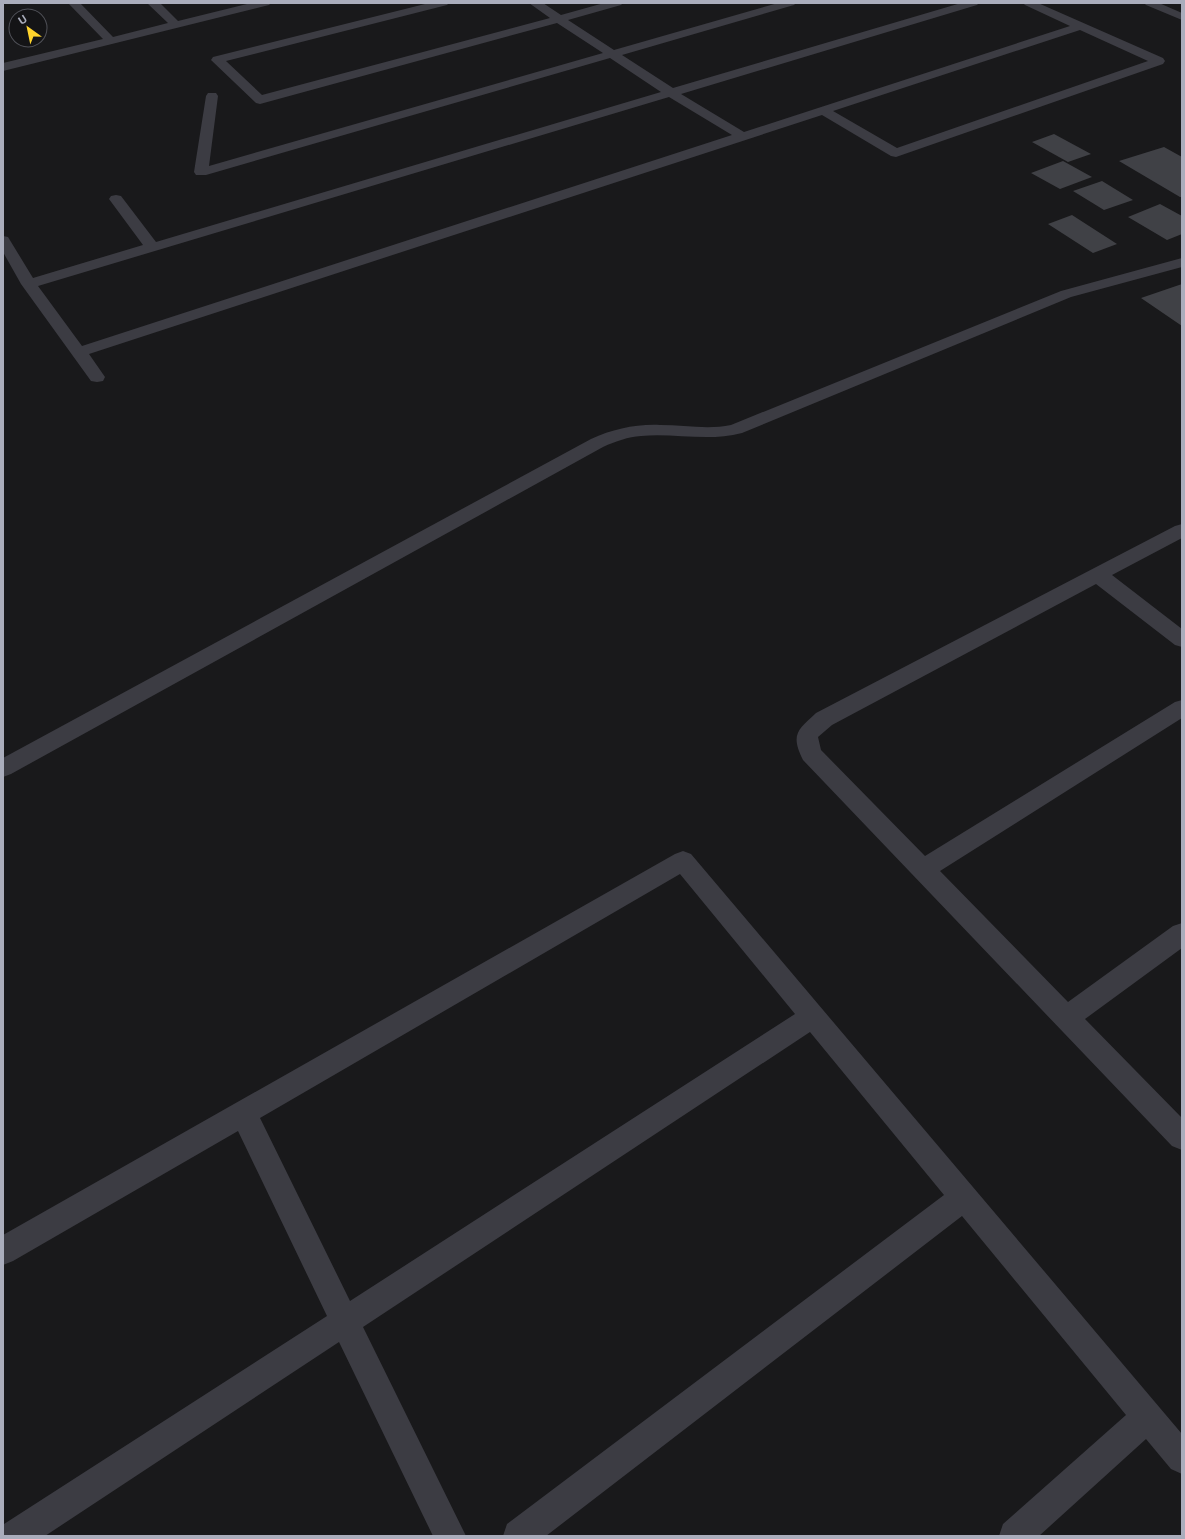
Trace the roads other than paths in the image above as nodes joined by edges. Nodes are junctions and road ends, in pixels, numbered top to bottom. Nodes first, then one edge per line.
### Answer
1 (74, 3) edge
2 (153, 3) edge
3 (265, 3) edge
4 (443, 3) edge
5 (535, 3) edge
6 (617, 3) edge
7 (790, 3) edge
8 (972, 3) edge
9 (1029, 3) edge
10 (1150, 3) edge
11 (1182, 17) edge
12 (560, 19) junction
13 (176, 25) junction
14 (1081, 26) junction
15 (111, 40) junction
16 (614, 53) junction
17 (8, 62) edge
18 (671, 93) junction
19 (212, 96) dead end
20 (823, 110) junction
21 (742, 136) junction
22 (116, 199) dead end
23 (3, 240) edge
24 (153, 248) junction
25 (1182, 262) edge
26 (29, 284) junction
27 (80, 352) junction
28 (97, 377) dead end
29 (1182, 530) edge
30 (1098, 574) junction
31 (1182, 640) edge
32 (1182, 708) edge
33 (3, 768) edge
34 (924, 869) junction
35 (1182, 934) edge
36 (813, 1016) junction
37 (1067, 1018) junction
38 (242, 1113) junction
39 (1182, 1137) edge
40 (964, 1197) junction
41 (3, 1251) edge
42 (346, 1321) junction
43 (1147, 1416) junction
44 (1182, 1458) edge
45 (16, 1536) edge
46 (450, 1536) edge
47 (519, 1536) edge
48 (1015, 1536) edge

1 - 15 street
2 - 13 street
3 - 13 street
4 - 12 street
5 - 12 street
6 - 12 street
7 - 16 street
8 - 18 street
9 - 14 street
10 - 11 street
12 - 16 street
13 - 15 street
14 - 20 street
14 - 20 street
15 - 17 street
16 - 18 street
16 - 19 street
18 - 21 street
18 - 24 street
20 - 21 street
21 - 27 street
22 - 24 street
23 - 26 street
24 - 26 street
25 - 33 street
26 - 27 street
27 - 28 street
29 - 30 street
30 - 31 street
30 - 34 street
32 - 34 street
34 - 37 street
35 - 37 street
36 - 38 street
36 - 40 street
36 - 42 street
37 - 39 street
38 - 41 street
38 - 42 street
40 - 43 street
40 - 47 street
42 - 45 street
42 - 46 street
43 - 44 street
43 - 48 street

